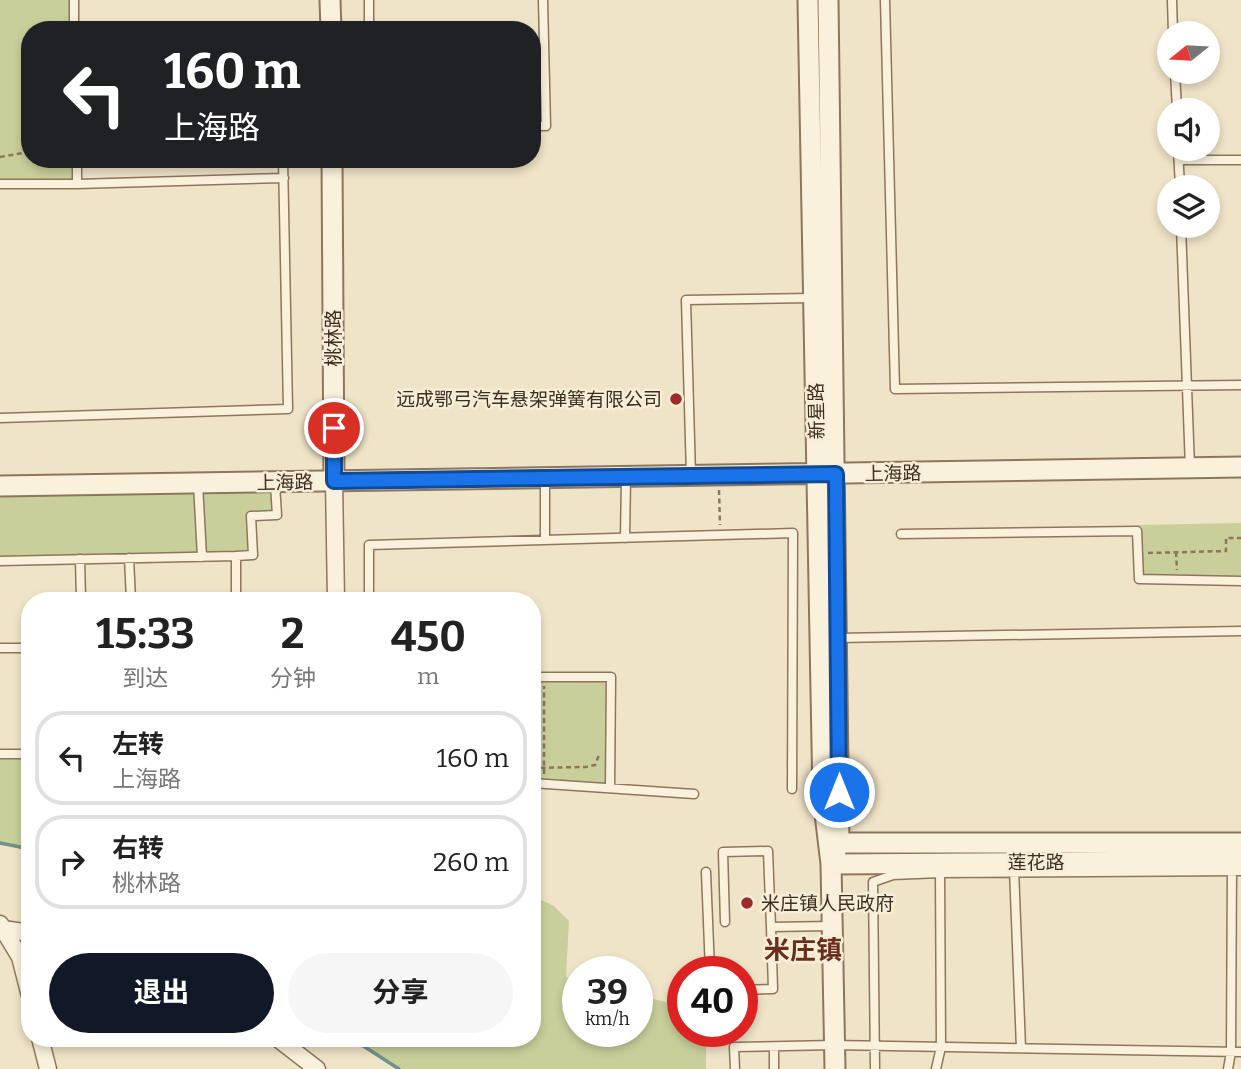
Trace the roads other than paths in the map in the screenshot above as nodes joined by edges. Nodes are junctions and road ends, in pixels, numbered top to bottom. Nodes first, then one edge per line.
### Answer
1 (74, 0) edge
2 (330, 0) edge
3 (369, 0) edge
4 (543, 0) edge
5 (808, 0) edge
6 (828, 0) edge
7 (885, 0) edge
8 (1172, 0) edge
9 (74, 21) edge
10 (331, 21) edge
11 (369, 21) edge
12 (1173, 21) edge
13 (541, 126) edge
14 (1220, 160) edge
15 (1241, 160) edge
16 (77, 168) edge
17 (283, 168) edge
18 (331, 168) edge
19 (284, 178) junction
20 (0, 184) edge
21 (77, 184) junction
22 (1182, 238) edge
23 (814, 298) junction
24 (1241, 385) edge
25 (1188, 386) junction
26 (0, 418) edge
27 (1241, 467) edge
28 (1190, 468) junction
29 (826, 474) junction
30 (691, 476) junction
31 (626, 477) junction
32 (545, 478) junction
33 (334, 481) junction
34 (275, 482) junction
35 (198, 483) junction
36 (0, 486) edge
37 (901, 534) dead end
38 (625, 538) junction
39 (545, 540) junction
40 (202, 556) junction
41 (236, 556) junction
42 (129, 558) junction
43 (80, 559) junction
44 (0, 561) edge
45 (1241, 581) edge
46 (81, 592) edge
47 (131, 592) edge
48 (236, 592) edge
49 (336, 592) edge
50 (369, 592) edge
51 (1241, 631) edge
52 (837, 638) junction
53 (0, 648) edge
54 (21, 648) edge
55 (541, 677) edge
56 (0, 754) edge
57 (21, 754) edge
58 (541, 784) edge
59 (610, 788) junction
60 (792, 789) dead end
61 (694, 793) dead end
62 (1241, 842) edge
63 (839, 843) junction
64 (831, 863) junction
65 (1237, 866) edge
66 (1014, 867) junction
67 (940, 868) junction
68 (706, 873) dead end
69 (725, 922) dead end
70 (1, 926) edge
71 (832, 926) junction
72 (771, 927) junction
73 (21, 931) edge
74 (709, 956) edge
75 (21, 961) edge
76 (758, 989) edge
77 (834, 1045) junction
78 (774, 1046) junction
79 (874, 1046) junction
80 (42, 1047) edge
81 (289, 1047) edge
82 (941, 1047) junction
83 (1021, 1048) junction
84 (1236, 1052) edge
85 (48, 1069) edge
86 (317, 1069) edge
87 (735, 1069) edge
88 (774, 1069) edge
89 (835, 1069) edge
90 (875, 1069) edge
91 (936, 1069) edge
92 (1228, 1069) edge

1 - 9 lane
2 - 10 street
3 - 11 lane
4 - 13 lane
5 - 23 street, 新星路
6 - 29 street, 新星路
7 - 25 lane
8 - 12 lane
14 - 15 lane
16 - 21 lane
17 - 19 lane
18 - 33 street, 桃林路
19 - 21 lane
19 - 26 lane
20 - 21 lane
22 - 25 lane
23 - 29 street, 新星路
23 - 30 lane
24 - 25 lane
25 - 28 lane
27 - 28 street, 上海路
28 - 29 street, 上海路
29 - 30 street, 上海路
29 - 52 street, 新星路
29 - 64 street, 新星路
30 - 31 street, 上海路
31 - 32 street, 上海路
31 - 38 lane
32 - 33 street, 上海路
32 - 39 lane
33 - 34 street, 上海路
33 - 49 street, 桃林路
34 - 35 street, 上海路
34 - 41 lane
35 - 36 street, 上海路
35 - 40 lane
37 - 45 lane
38 - 39 lane
38 - 60 lane
39 - 50 lane
40 - 41 lane
40 - 42 lane
41 - 48 lane
42 - 43 lane
42 - 47 lane
43 - 44 lane
43 - 46 lane
51 - 52 lane
52 - 63 street, 新星路
53 - 54 lane
55 - 59 lane
56 - 57 lane
58 - 59 lane
59 - 61 lane
62 - 63 street, 莲花路
63 - 64 street
64 - 67 street, 莲花路
64 - 71 street, 新星路
65 - 66 street, 莲花路
65 - 84 lane
66 - 67 street, 莲花路
66 - 83 lane
67 - 79 lane
67 - 82 lane
68 - 74 lane
69 - 72 lane
70 - 73 street
70 - 75 street
71 - 72 lane
71 - 77 street, 新星路
72 - 76 lane
77 - 78 lane
77 - 79 lane
77 - 89 street, 新星路
78 - 87 lane
78 - 88 lane
79 - 82 lane
79 - 90 lane
80 - 85 street
81 - 86 street
82 - 83 lane
82 - 91 lane
83 - 84 lane
84 - 92 lane

